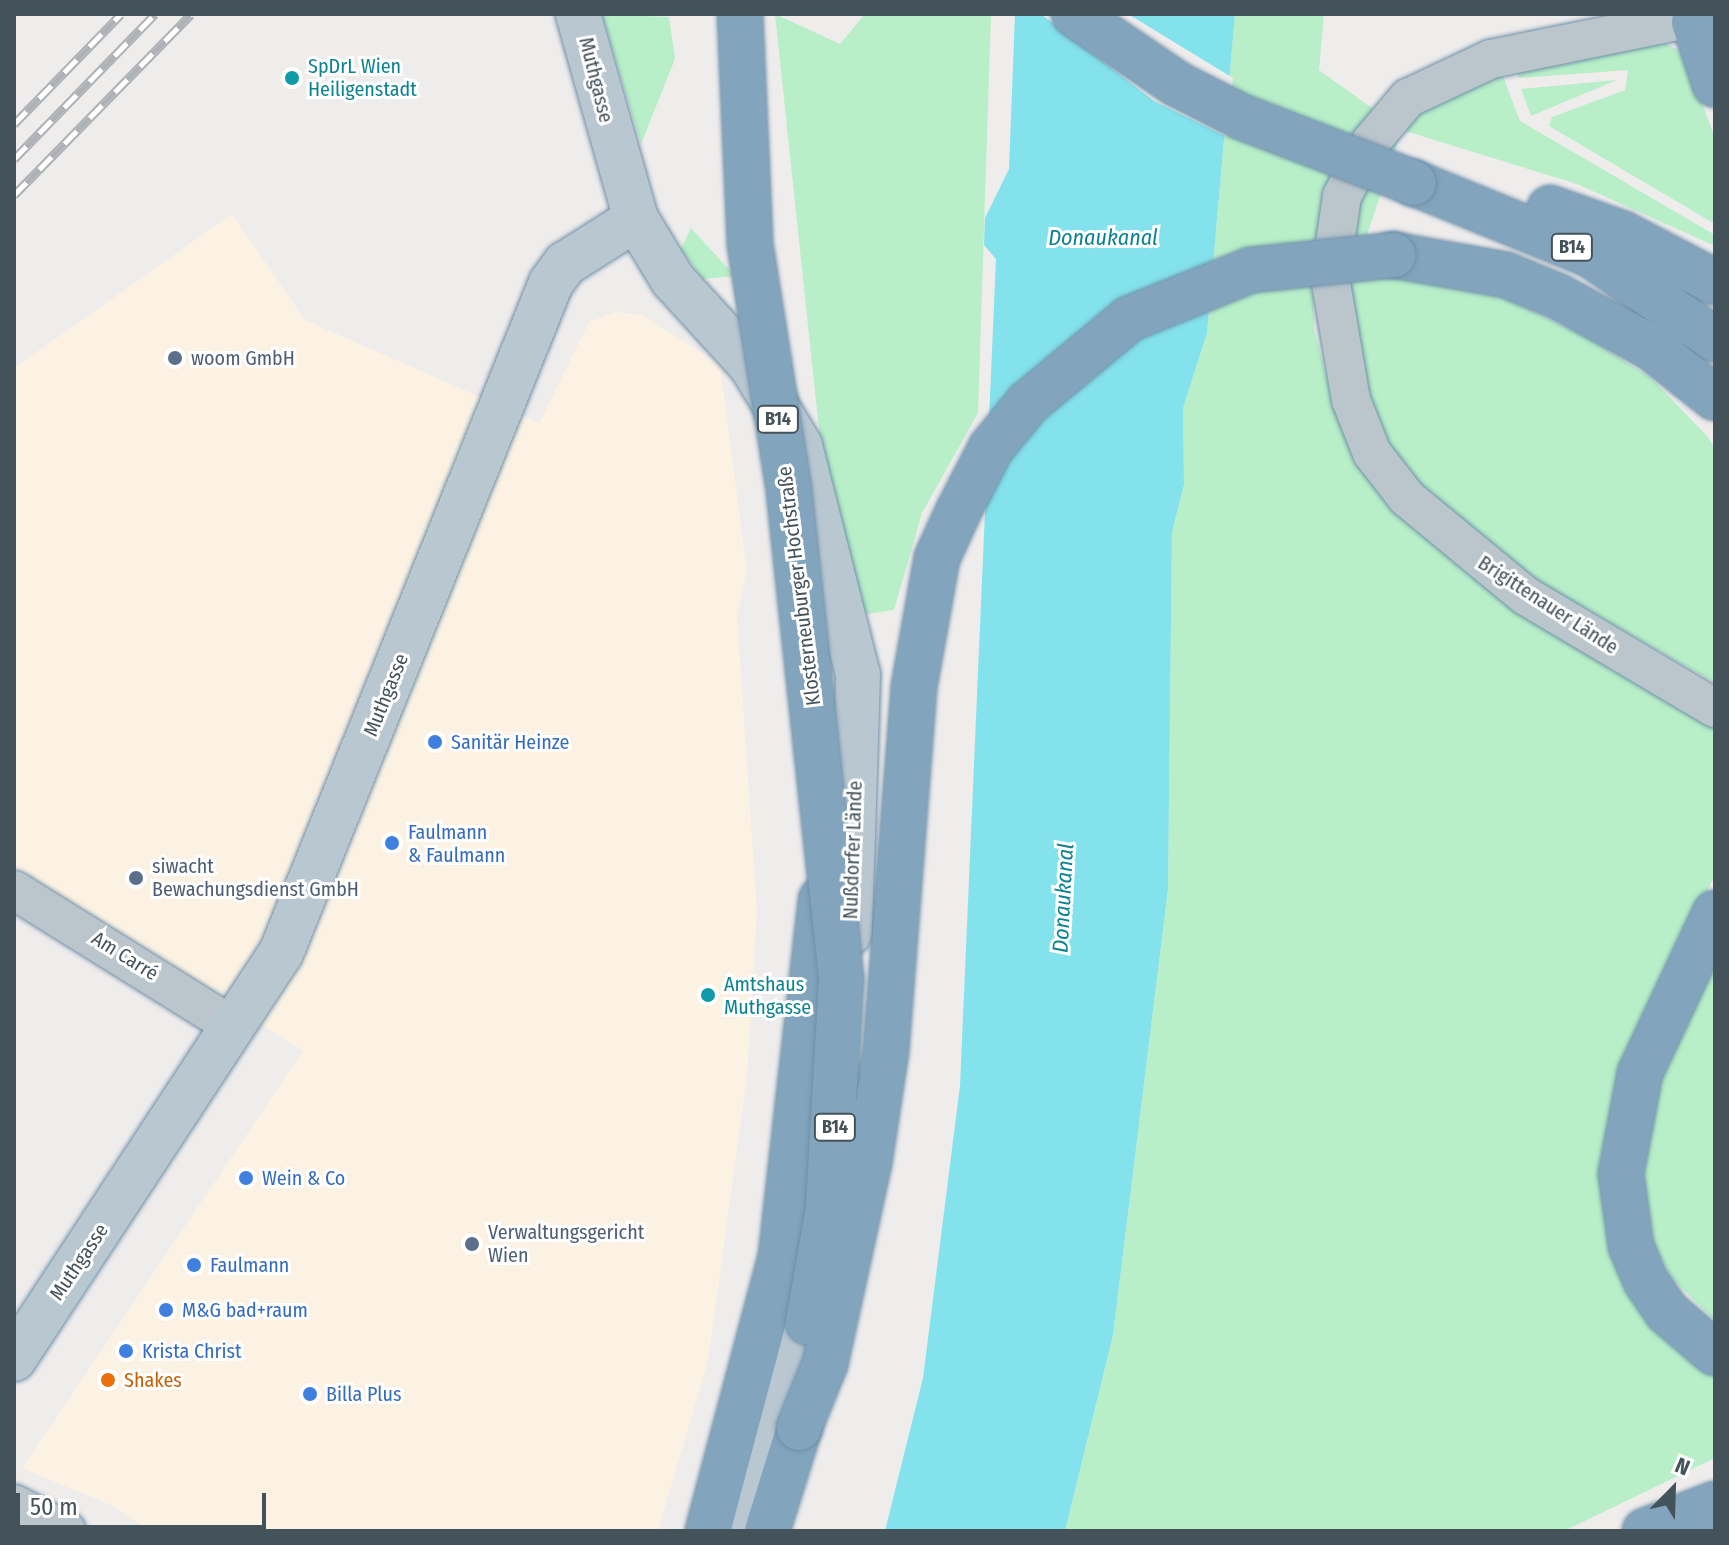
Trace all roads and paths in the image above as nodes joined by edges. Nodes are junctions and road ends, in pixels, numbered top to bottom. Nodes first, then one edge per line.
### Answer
1 (578, 14) edge
2 (740, 14) edge
3 (1074, 14) edge
4 (1703, 18) edge
5 (1715, 85) edge
6 (1414, 183) junction
7 (636, 219) junction
8 (1715, 282) edge
9 (1715, 339) edge
10 (1700, 386) edge
11 (1715, 423) edge
12 (1715, 708) edge
13 (826, 824) junction
14 (14, 890) edge
15 (1715, 913) edge
16 (234, 1027) junction
17 (1715, 1353) edge
18 (14, 1359) edge
19 (799, 1428) junction
20 (14, 1504) edge
21 (1715, 1504) edge
22 (67, 1531) edge
23 (708, 1531) edge
24 (739, 1531) edge
25 (767, 1531) edge
26 (1645, 1531) edge

1 - 7 street, Muthgasse
2 - 13 highway, Klosterneuburger Hochstraße / B14, bridge
3 - 6 highway, B14, bridge
4 - 5 highway
4 - 12 street, Brigittenauer Lände
6 - 8 highway
6 - 9 highway, B14
7 - 16 street, Muthgasse
7 - 24 street, Nußdorfer Lände
10 - 11 highway
10 - 19 highway, bridge
13 - 19 highway, B14, bridge
13 - 23 highway, bridge
14 - 16 street, Am Carré
15 - 17 highway
16 - 18 street, Muthgasse
19 - 25 highway, B14
20 - 22 street
21 - 26 highway

